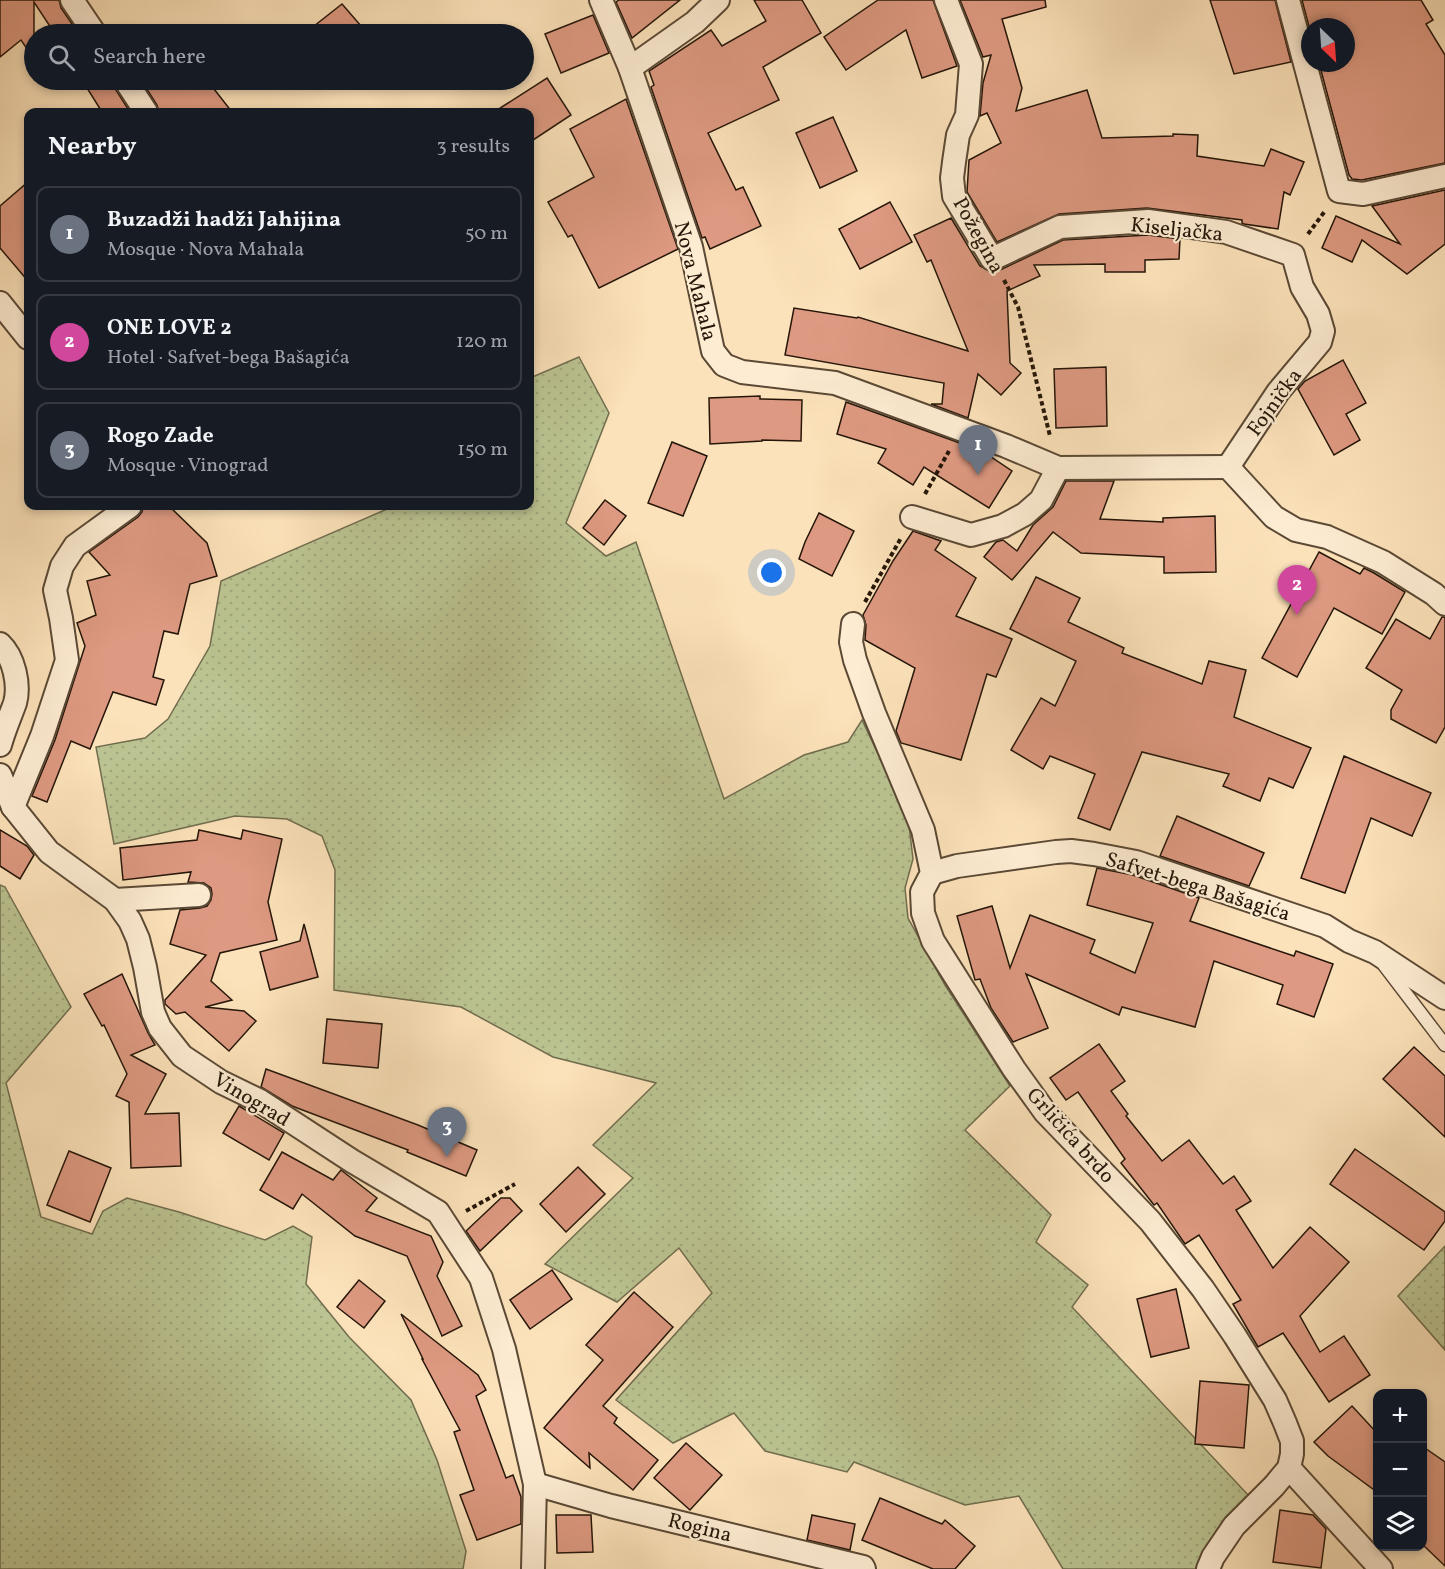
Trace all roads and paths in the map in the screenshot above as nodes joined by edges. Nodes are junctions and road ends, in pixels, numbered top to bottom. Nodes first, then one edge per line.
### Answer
1 (72, 0) edge
2 (601, 0) edge
3 (718, 0) edge
4 (946, 0) edge
5 (1288, 0) edge
6 (89, 24) edge
7 (630, 68) junction
8 (132, 90) edge
9 (143, 108) edge
10 (1445, 176) edge
11 (1339, 191) junction
12 (1293, 255) junction
13 (992, 259) junction
14 (0, 303) edge
15 (24, 333) edge
16 (1228, 467) junction
17 (1058, 468) junction
18 (124, 510) edge
19 (912, 517) dead end
20 (1445, 604) edge
21 (853, 624) dead end
22 (0, 644) edge
23 (0, 745) edge
24 (0, 775) edge
25 (13, 807) junction
26 (932, 873) junction
27 (199, 895) dead end
28 (115, 900) junction
29 (1375, 952) junction
30 (1445, 998) edge
31 (1445, 1045) edge
32 (515, 1184) dead end
33 (438, 1212) junction
34 (1289, 1468) junction
35 (536, 1484) junction
36 (533, 1569) edge
37 (864, 1569) edge
38 (1208, 1569) edge
39 (1381, 1569) edge

1 - 6 street
2 - 7 street, Nova Mahala
3 - 7 street
4 - 13 street, Požegina
5 - 11 street
7 - 17 street, Nova Mahala
8 - 9 street
10 - 11 street
11 - 12 path
12 - 13 street, Kiseljačka
12 - 16 street, Fojnička
13 - 17 path, Požegina
14 - 15 street
16 - 17 street
16 - 20 street
17 - 19 street
18 - 25 street
21 - 26 street, Grličića brdo
22 - 23 street
24 - 25 street, Vinograd
25 - 28 street, Vinograd
26 - 29 street, Safvet-bega Bašagića
26 - 34 street, Grličića brdo
27 - 28 street
28 - 33 street, Vinograd
29 - 30 street, Safvet-bega Bašagića
29 - 31 lane
32 - 33 path
33 - 35 street, Vinograd
34 - 38 street
34 - 39 street
35 - 36 street
35 - 37 street, Rogina

